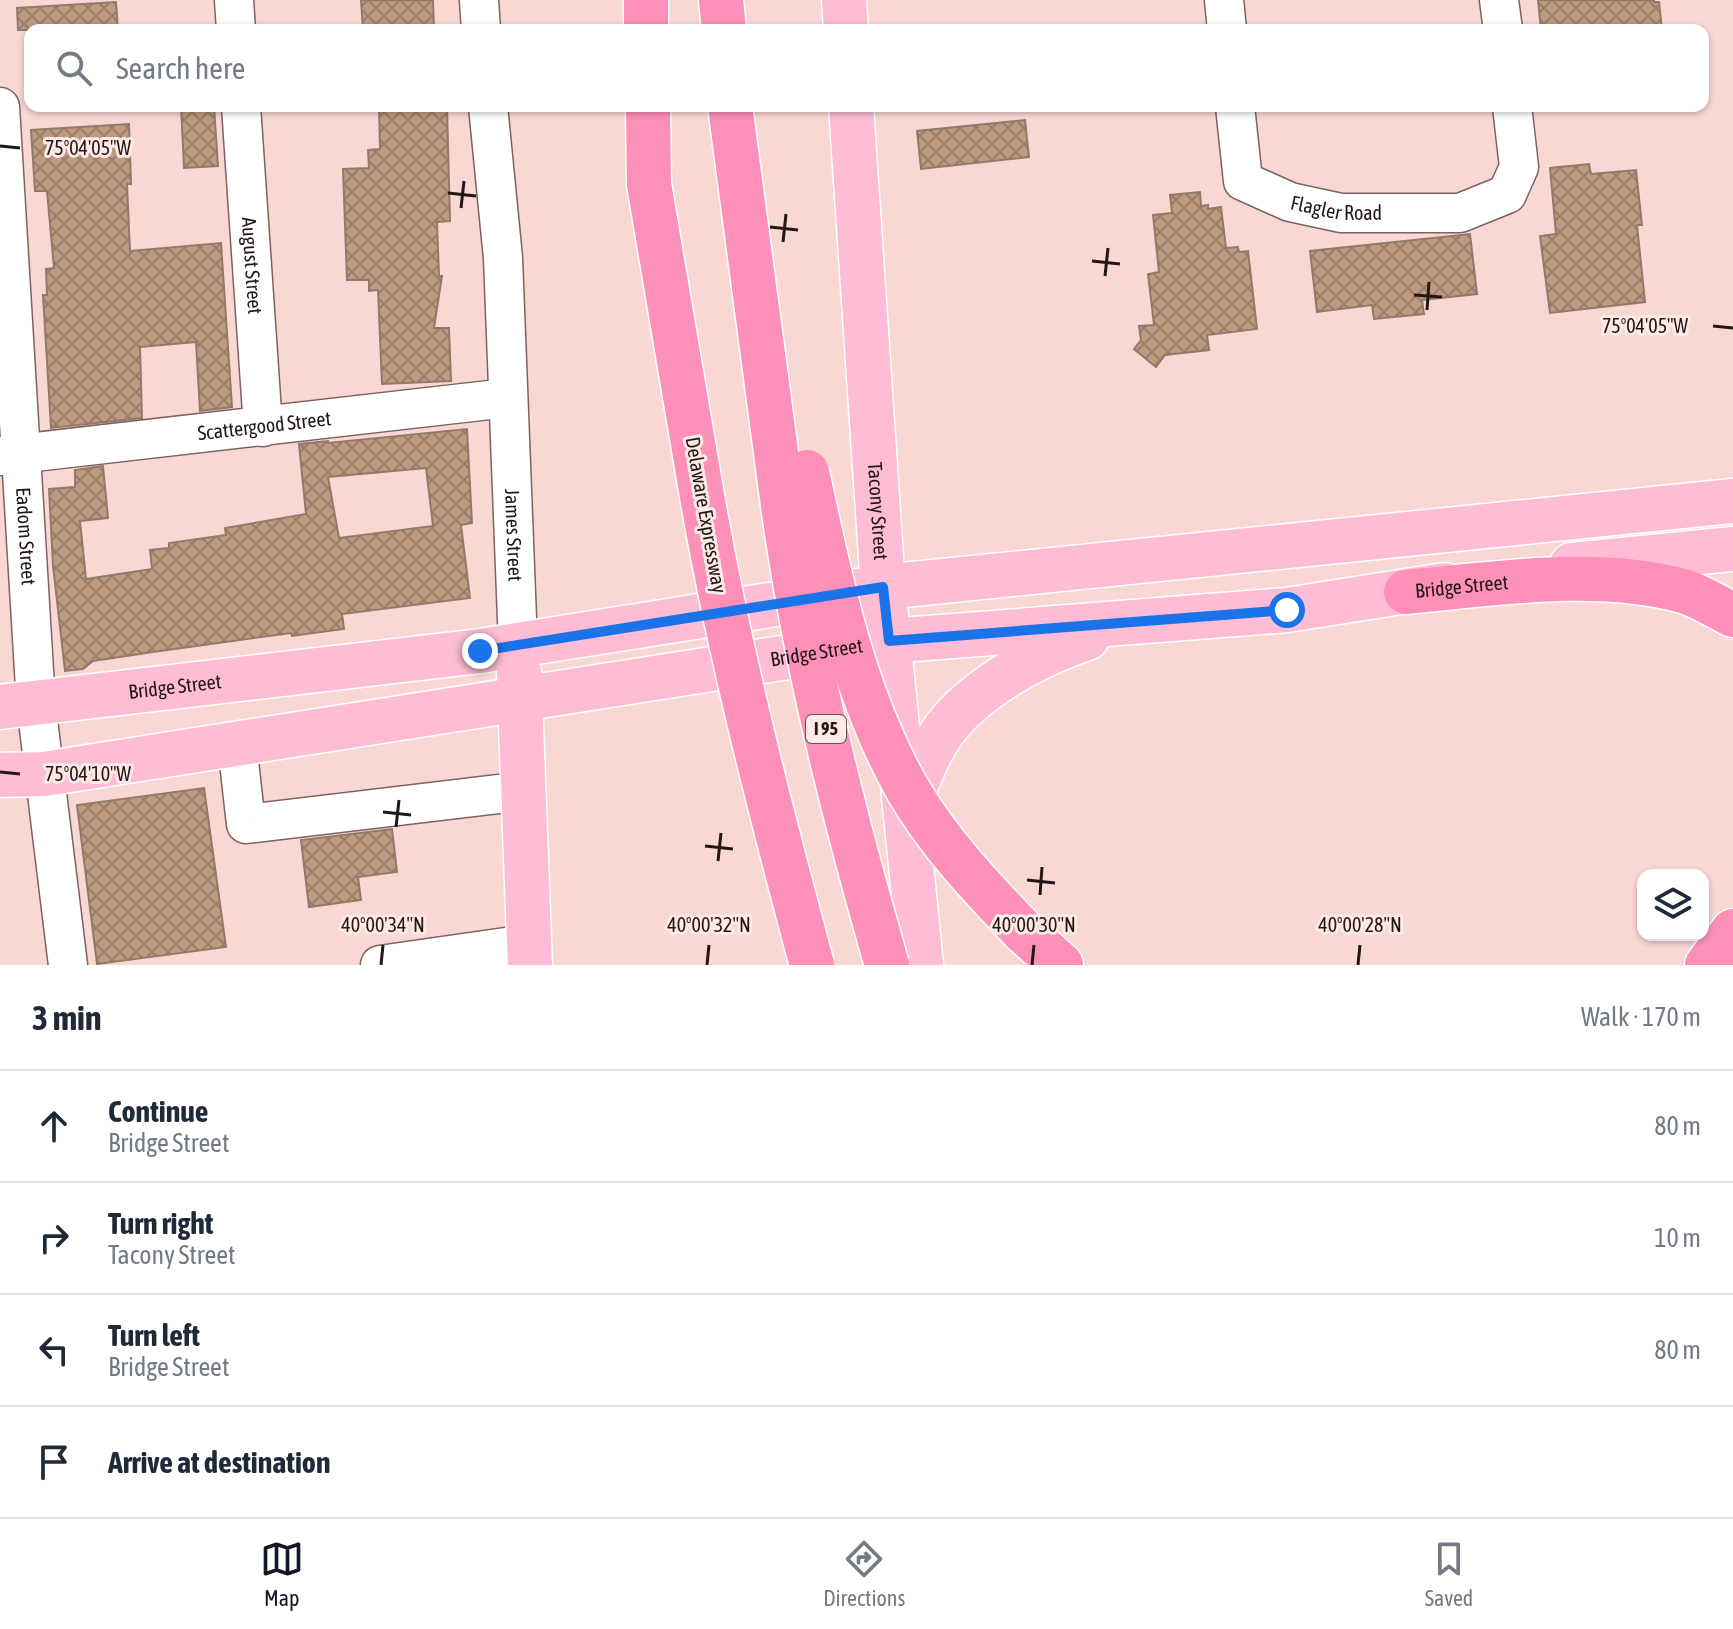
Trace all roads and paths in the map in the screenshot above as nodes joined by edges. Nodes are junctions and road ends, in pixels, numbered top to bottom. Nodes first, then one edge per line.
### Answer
1 (234, 0) edge
2 (479, 0) edge
3 (646, 0) edge
4 (721, 0) edge
5 (844, 0) edge
6 (1224, 0) edge
7 (1499, 0) edge
8 (236, 24) edge
9 (481, 24) edge
10 (646, 24) edge
11 (723, 24) edge
12 (846, 24) edge
13 (1226, 24) edge
14 (1502, 24) edge
15 (0, 107) edge
16 (241, 112) edge
17 (489, 112) edge
18 (648, 112) edge
19 (851, 112) edge
20 (1236, 112) edge
21 (1513, 112) edge
22 (731, 117) edge
23 (507, 398) junction
24 (263, 427) junction
25 (10, 455) edge
26 (794, 481) junction
27 (1733, 501) edge
28 (1733, 549) edge
29 (883, 587) junction
30 (1406, 592) junction
31 (1733, 615) edge
32 (1154, 621) junction
33 (889, 641) junction
34 (518, 645) junction
35 (520, 699) junction
36 (18, 705) edge
37 (237, 744) junction
38 (44, 774) junction
39 (0, 775) edge
40 (523, 791) junction
41 (906, 814) junction
42 (1733, 931) edge
43 (529, 954) edge
44 (68, 965) edge
45 (380, 965) edge
46 (812, 965) edge
47 (887, 965) edge
48 (921, 965) edge
49 (1061, 965) edge
50 (1707, 965) edge

1 - 8 street
2 - 9 street
3 - 10 highway
4 - 11 highway
5 - 12 main road
6 - 13 street
7 - 14 street
15 - 25 street, Eadom Street
16 - 24 street, August Street
17 - 23 street, James Street
18 - 46 highway, Delaware Expressway, bridge
19 - 29 main road, Tacony Street
20 - 21 street, Flagler Road
22 - 26 highway
23 - 24 street, Scattergood Street
23 - 34 street, James Street
24 - 25 street, Scattergood Street
25 - 36 street, Eadom Street
26 - 47 highway, I 95, bridge
26 - 49 highway, bridge
27 - 29 main road, Bridge Street
28 - 30 main road, Bridge Street
29 - 33 main road, Tacony Street
29 - 34 main road, Bridge Street
30 - 31 highway
30 - 32 main road, Bridge Street
32 - 33 main road, Bridge Street
32 - 41 main road
33 - 35 main road, Bridge Street
33 - 41 main road, Tacony Street
34 - 35 main road, James Street
34 - 36 main road, Bridge Street
35 - 37 main road, Bridge Street
35 - 40 main road, James Street
36 - 38 street, Eadom Street
37 - 38 main road, Bridge Street
37 - 40 street
38 - 39 main road, Bridge Street
38 - 44 street, Eadom Street
40 - 43 main road, James Street
41 - 48 main road, Tacony Street
42 - 50 highway
43 - 45 street

